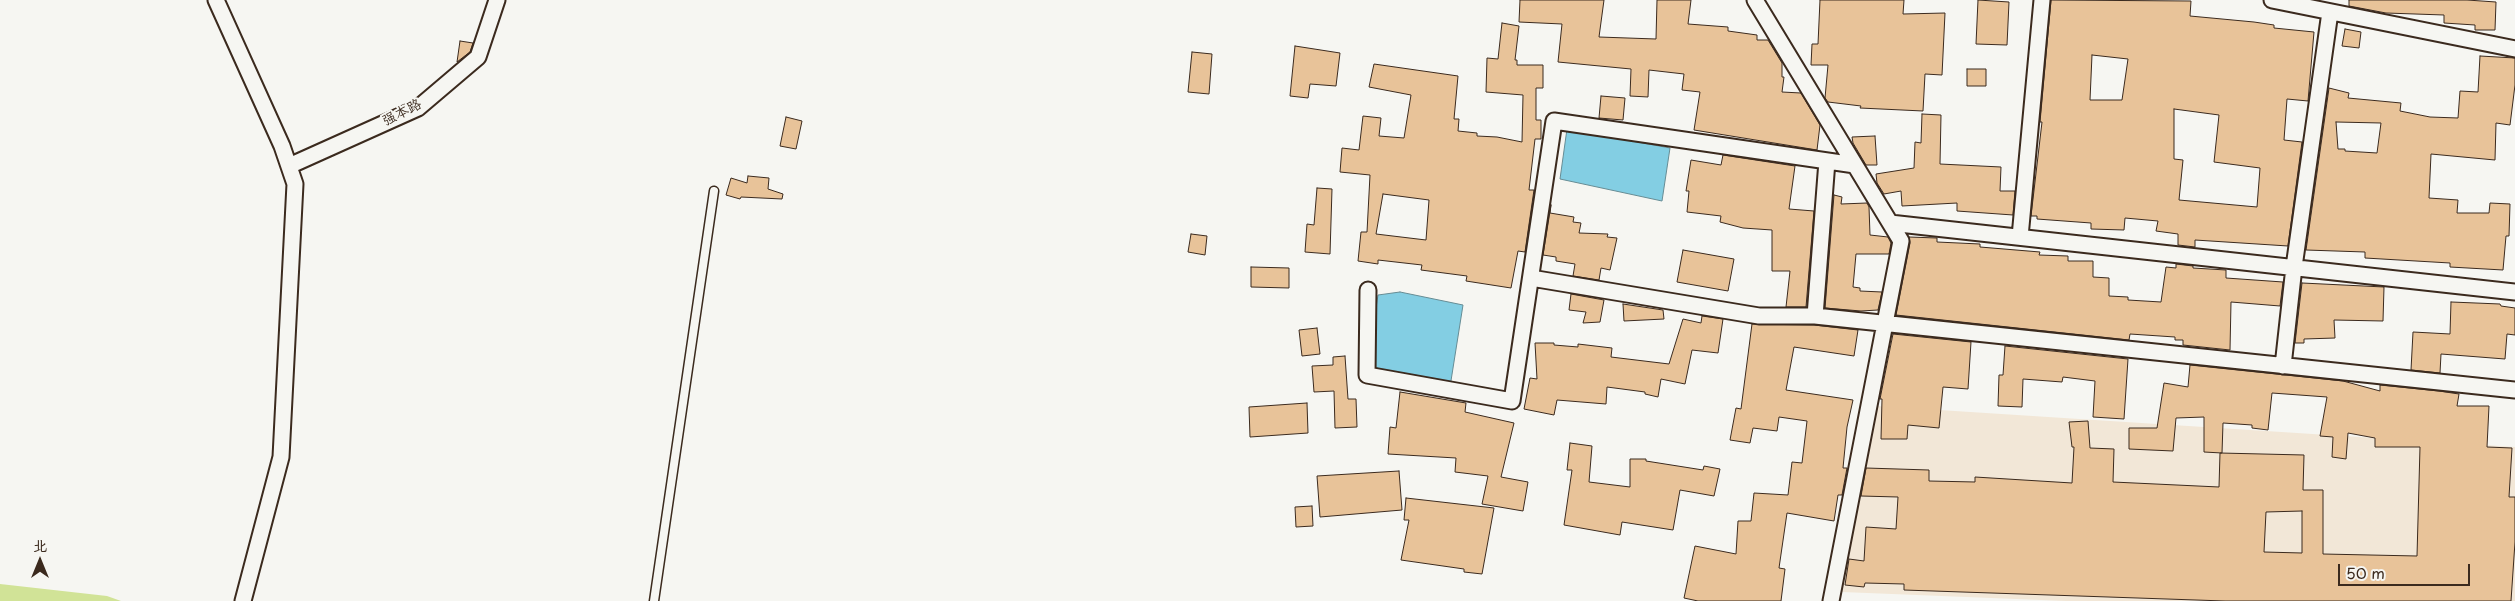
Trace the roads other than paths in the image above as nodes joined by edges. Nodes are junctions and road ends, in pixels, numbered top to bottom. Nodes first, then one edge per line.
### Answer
1 (216, 0) edge
2 (496, 0) edge
3 (1755, 0) edge
4 (2042, 0) edge
5 (2272, 0) edge
6 (2337, 8) edge
7 (2515, 49) edge
8 (1827, 161) junction
9 (1855, 165) junction
10 (289, 166) junction
11 (714, 191) dead end
12 (1890, 223) junction
13 (2020, 237) junction
14 (2294, 267) junction
15 (1531, 278) junction
16 (1368, 290) dead end
17 (2515, 292) edge
18 (1815, 316) junction
19 (1885, 323) junction
20 (2283, 366) junction
21 (2515, 390) edge
22 (243, 601) edge
23 (654, 601) edge
24 (1831, 601) edge

1 - 10 street
2 - 10 street, 强本路
3 - 9 street
4 - 13 street
5 - 6 street
6 - 7 street
6 - 14 street
8 - 9 street
8 - 15 street
8 - 18 street
9 - 12 street
10 - 22 street
11 - 23 lane
12 - 13 street
12 - 19 street
13 - 14 street
14 - 17 street
14 - 20 street
15 - 16 street
15 - 18 street
18 - 19 street
19 - 20 street
19 - 24 street
20 - 21 street

